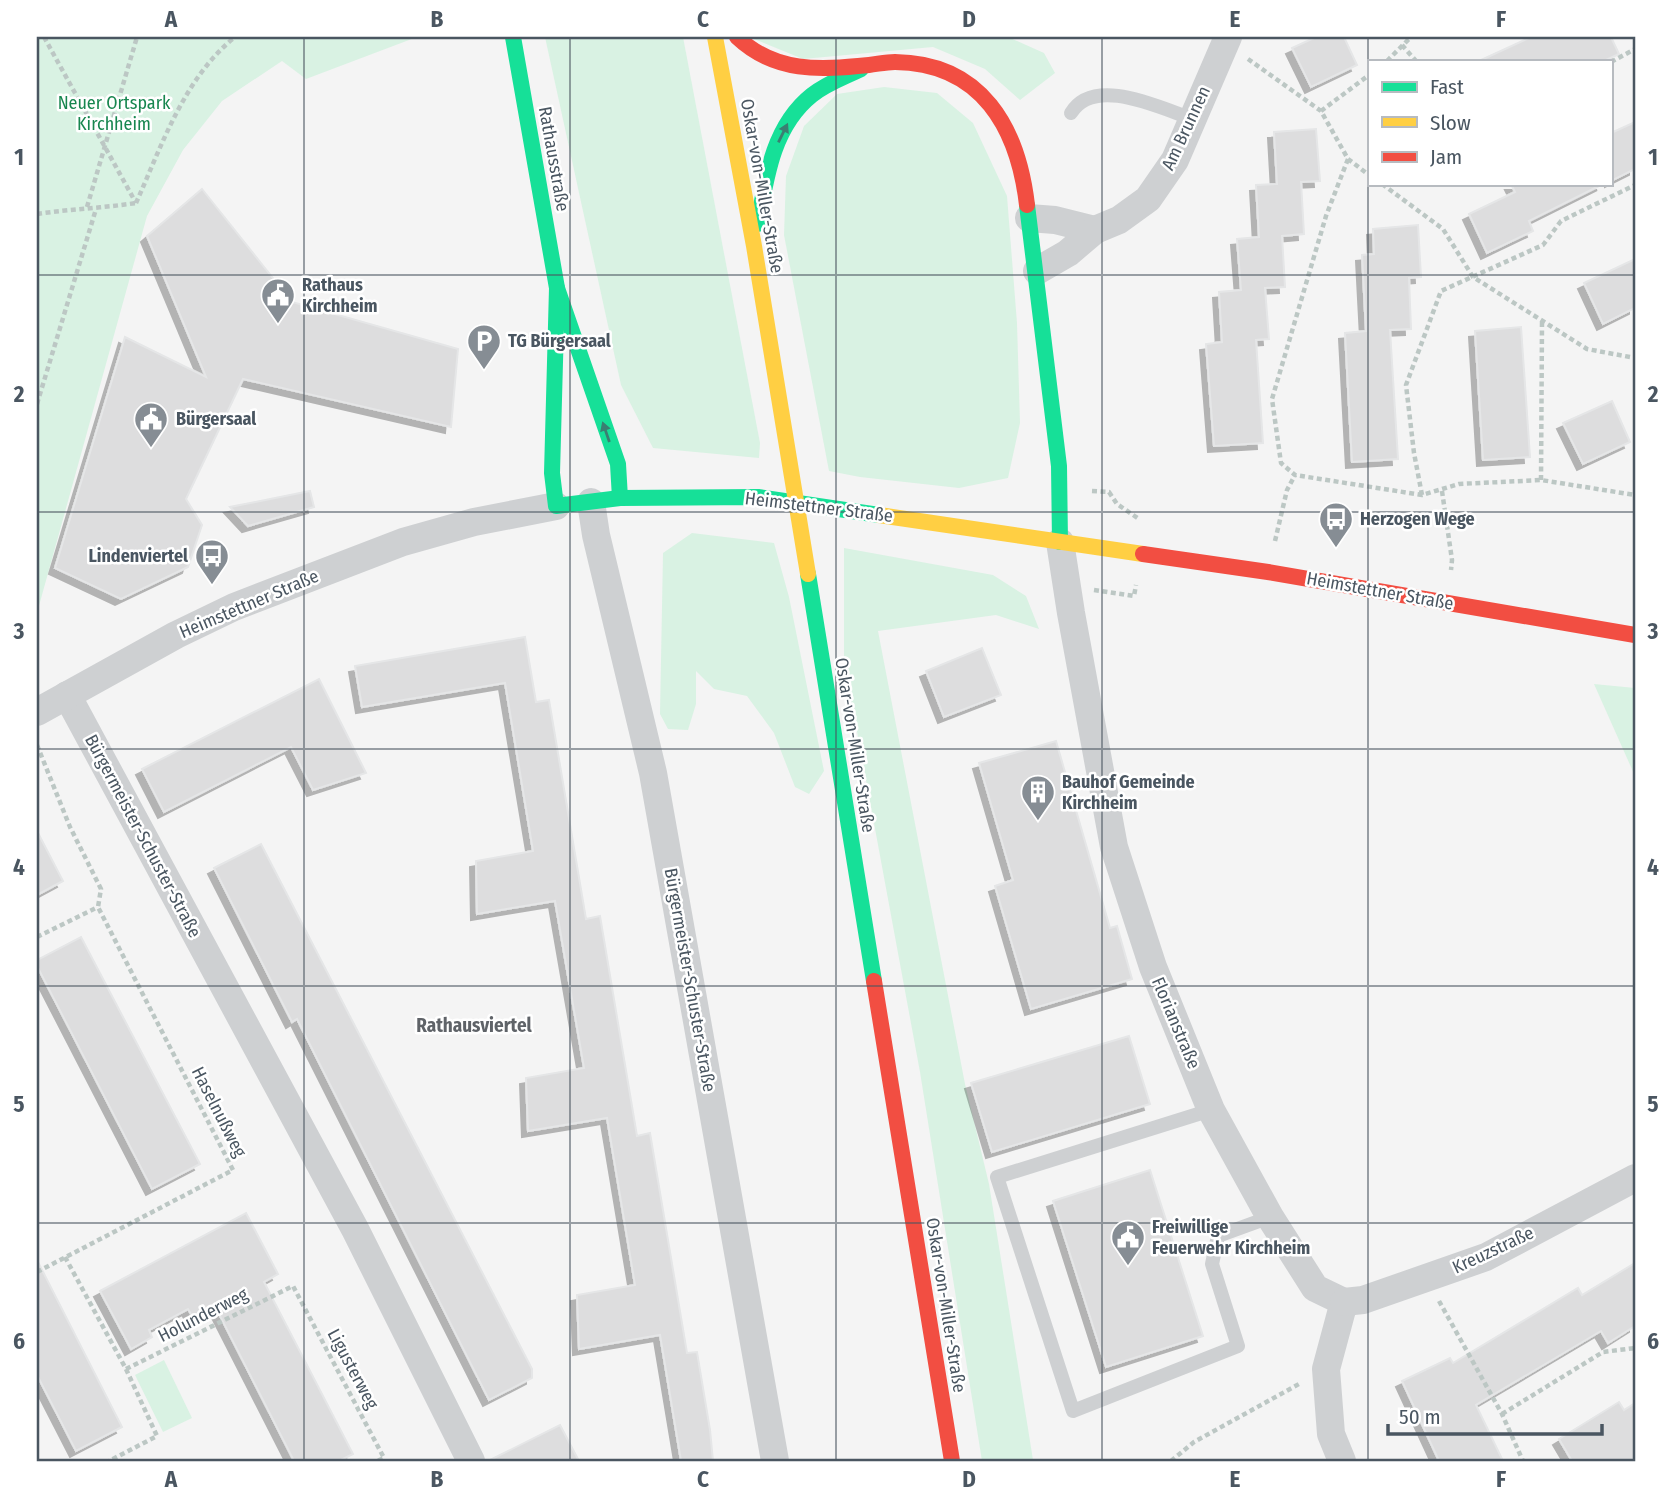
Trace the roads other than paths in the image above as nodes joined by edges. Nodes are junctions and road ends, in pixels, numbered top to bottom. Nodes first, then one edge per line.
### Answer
1 (513, 37) edge
2 (715, 37) edge
3 (737, 37) edge
4 (1226, 40) edge
5 (869, 65) junction
6 (1071, 113) dead end
7 (1193, 119) junction
8 (1029, 218) junction
9 (1095, 230) junction
10 (754, 246) junction
11 (1037, 271) junction
12 (557, 288) junction
13 (620, 498) junction
14 (591, 502) junction
15 (556, 506) junction
16 (1060, 542) junction
17 (1635, 635) edge
18 (67, 695) junction
19 (37, 712) edge
20 (1212, 1110) junction
21 (1635, 1178) edge
22 (1270, 1217) junction
23 (1344, 1302) junction
24 (471, 1461) edge
25 (775, 1461) edge
26 (952, 1461) edge
27 (1342, 1461) edge

1 - 12 main road, Rathausstraße
2 - 10 main road, Oskar-von-Miller-Straße
3 - 5 main road
4 - 7 street, Am Brunnen
5 - 8 main road
10 -> 5 main road
6 - 7 lane
7 - 9 street, Am Brunnen
8 - 9 street
8 - 11 main road
9 - 11 street, Am Brunnen
10 - 26 main road, Oskar-von-Miller-Straße
11 - 16 main road
13 -> 12 main road, Rathausstraße
12 - 15 main road, Rathausstraße
13 - 14 main road, Heimstettner Straße
13 - 16 main road, Heimstettner Straße
14 - 15 main road, Heimstettner Straße
14 - 25 street, Bürgermeister-Schuster-Straße
15 - 18 street, Heimstettner Straße
16 - 17 main road, Heimstettner Straße
16 - 20 street, Florianstraße
18 - 19 street, Heimstettner Straße
18 - 24 street, Bürgermeister-Schuster-Straße
20 - 22 street, Florianstraße
20 - 22 lane
21 - 23 street, Kreuzstraße
22 - 23 street, Florianstraße
23 - 27 street

